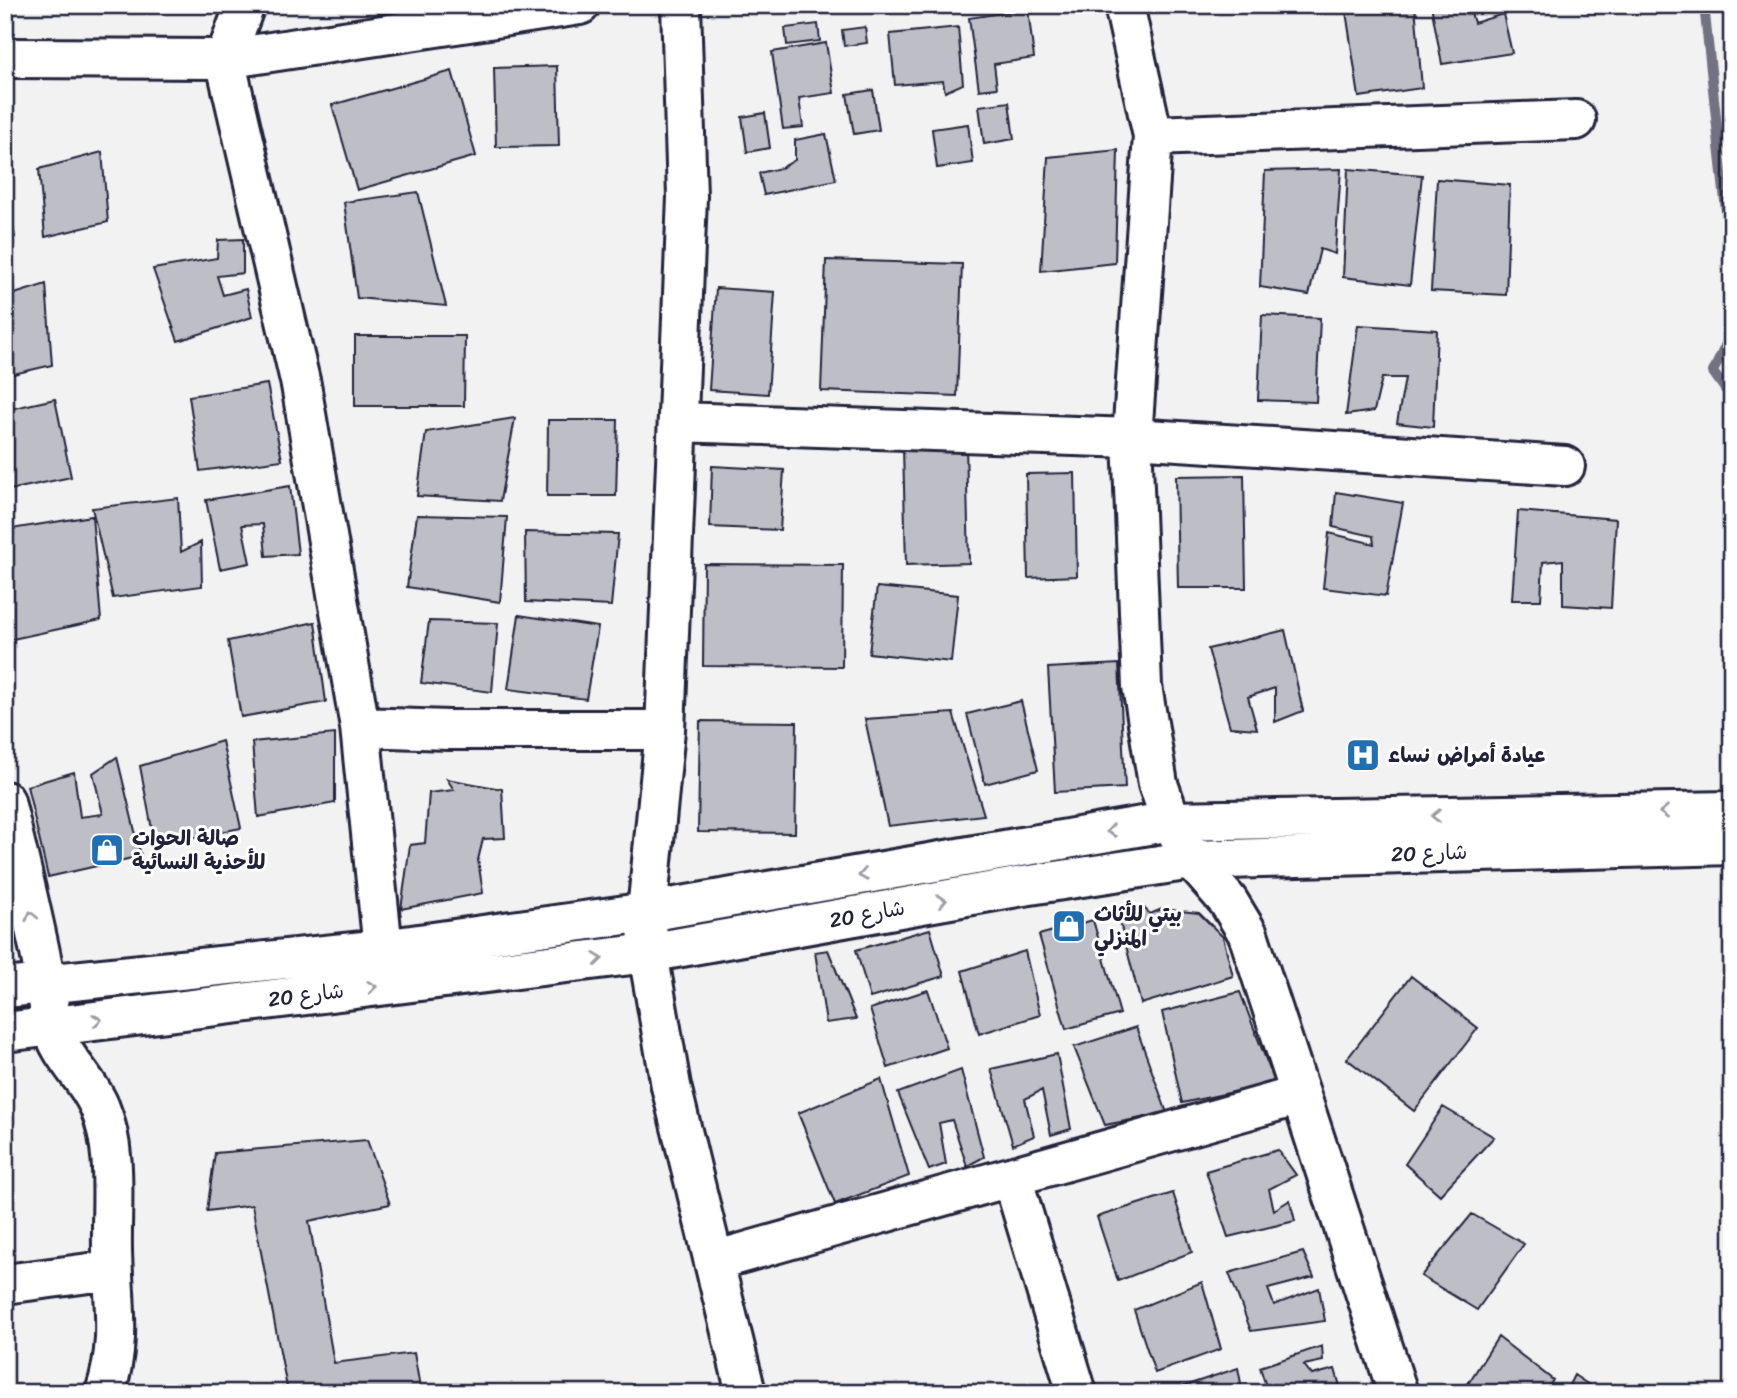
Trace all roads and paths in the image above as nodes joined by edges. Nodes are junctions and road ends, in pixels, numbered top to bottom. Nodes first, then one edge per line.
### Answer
1 (245, 5) edge
2 (580, 5) edge
3 (681, 5) edge
4 (1124, 5) edge
5 (5, 58) edge
6 (225, 59) junction
7 (1576, 120) dead end
8 (1153, 135) junction
9 (678, 422) junction
10 (1132, 438) junction
11 (1565, 466) dead end
12 (360, 727) junction
13 (665, 730) junction
14 (5, 801) edge
15 (1732, 811) edge
16 (1171, 821) junction
17 (1732, 845) edge
18 (1192, 860) junction
19 (647, 912) junction
20 (383, 949) junction
21 (648, 953) junction
22 (46, 983) junction
23 (5, 988) edge
24 (52, 1026) junction
25 (5, 1032) edge
26 (1300, 1096) junction
27 (1013, 1177) junction
28 (714, 1261) junction
29 (113, 1270) junction
30 (5, 1284) edge
31 (105, 1393) edge
32 (746, 1393) edge
33 (1077, 1393) edge
34 (1398, 1393) edge

1 - 6 street
2 - 6 street
3 - 9 street
4 - 8 street
5 - 6 street
6 - 12 street
7 - 8 street
8 - 10 street
9 - 10 street
9 - 13 street
10 - 11 street
10 - 16 street
12 - 13 street
12 - 20 street
13 - 19 street
22 -> 14 street
15 -> 16 street, شارع 20
16 - 18 street
16 -> 19 street, شارع 20
17 - 18 street, شارع 20
21 -> 18 street, شارع 20
18 - 26 street
19 - 20 street, شارع 20
19 - 21 street
20 - 22 street, شارع 20
24 -> 21 street, شارع 20
21 - 28 street
22 - 23 street, شارع 20
22 - 24 street
24 - 25 street, شارع 20
24 - 29 street
26 - 27 street
26 - 34 street
27 - 28 street
27 - 33 street
28 - 32 street
29 - 30 street
29 - 31 street

